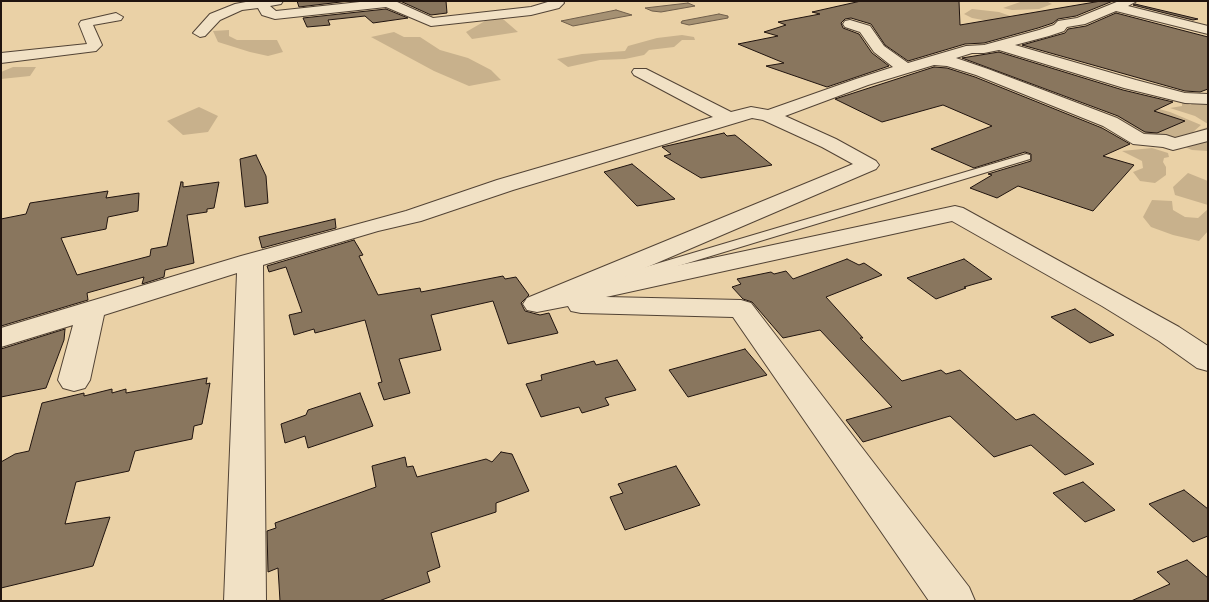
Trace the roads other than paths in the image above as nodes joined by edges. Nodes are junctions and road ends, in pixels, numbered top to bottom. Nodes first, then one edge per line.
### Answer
1 (277, 1) edge
2 (556, 1) edge
3 (1131, 1) edge
4 (262, 3) junction
5 (1115, 7) junction
6 (116, 17) dead end
7 (850, 24) dead end
8 (1204, 28) edge
9 (200, 33) dead end
10 (998, 44) junction
11 (1, 58) edge
12 (936, 61) junction
13 (904, 68) junction
14 (640, 72) dead end
15 (1208, 99) edge
16 (769, 116) junction
17 (728, 118) junction
18 (1208, 135) edge
19 (1026, 156) dead end
20 (250, 261) junction
21 (537, 304) junction
22 (91, 311) junction
23 (1, 338) edge
24 (1208, 361) edge
25 (74, 380) dead end
26 (245, 601) edge
27 (954, 601) edge

1 - 4 street
2 - 4 street
3 - 5 street
4 - 9 street
5 - 8 street
5 - 10 street
6 - 11 street
7 - 13 street
10 - 12 street
10 - 15 street
12 - 13 street
12 - 18 street
13 - 16 street
14 - 17 street
16 - 17 street
16 - 21 street
17 - 20 street
19 - 21 lane
20 - 22 street
20 - 26 street
21 - 24 street
21 - 27 street
22 - 23 street
22 - 25 street

